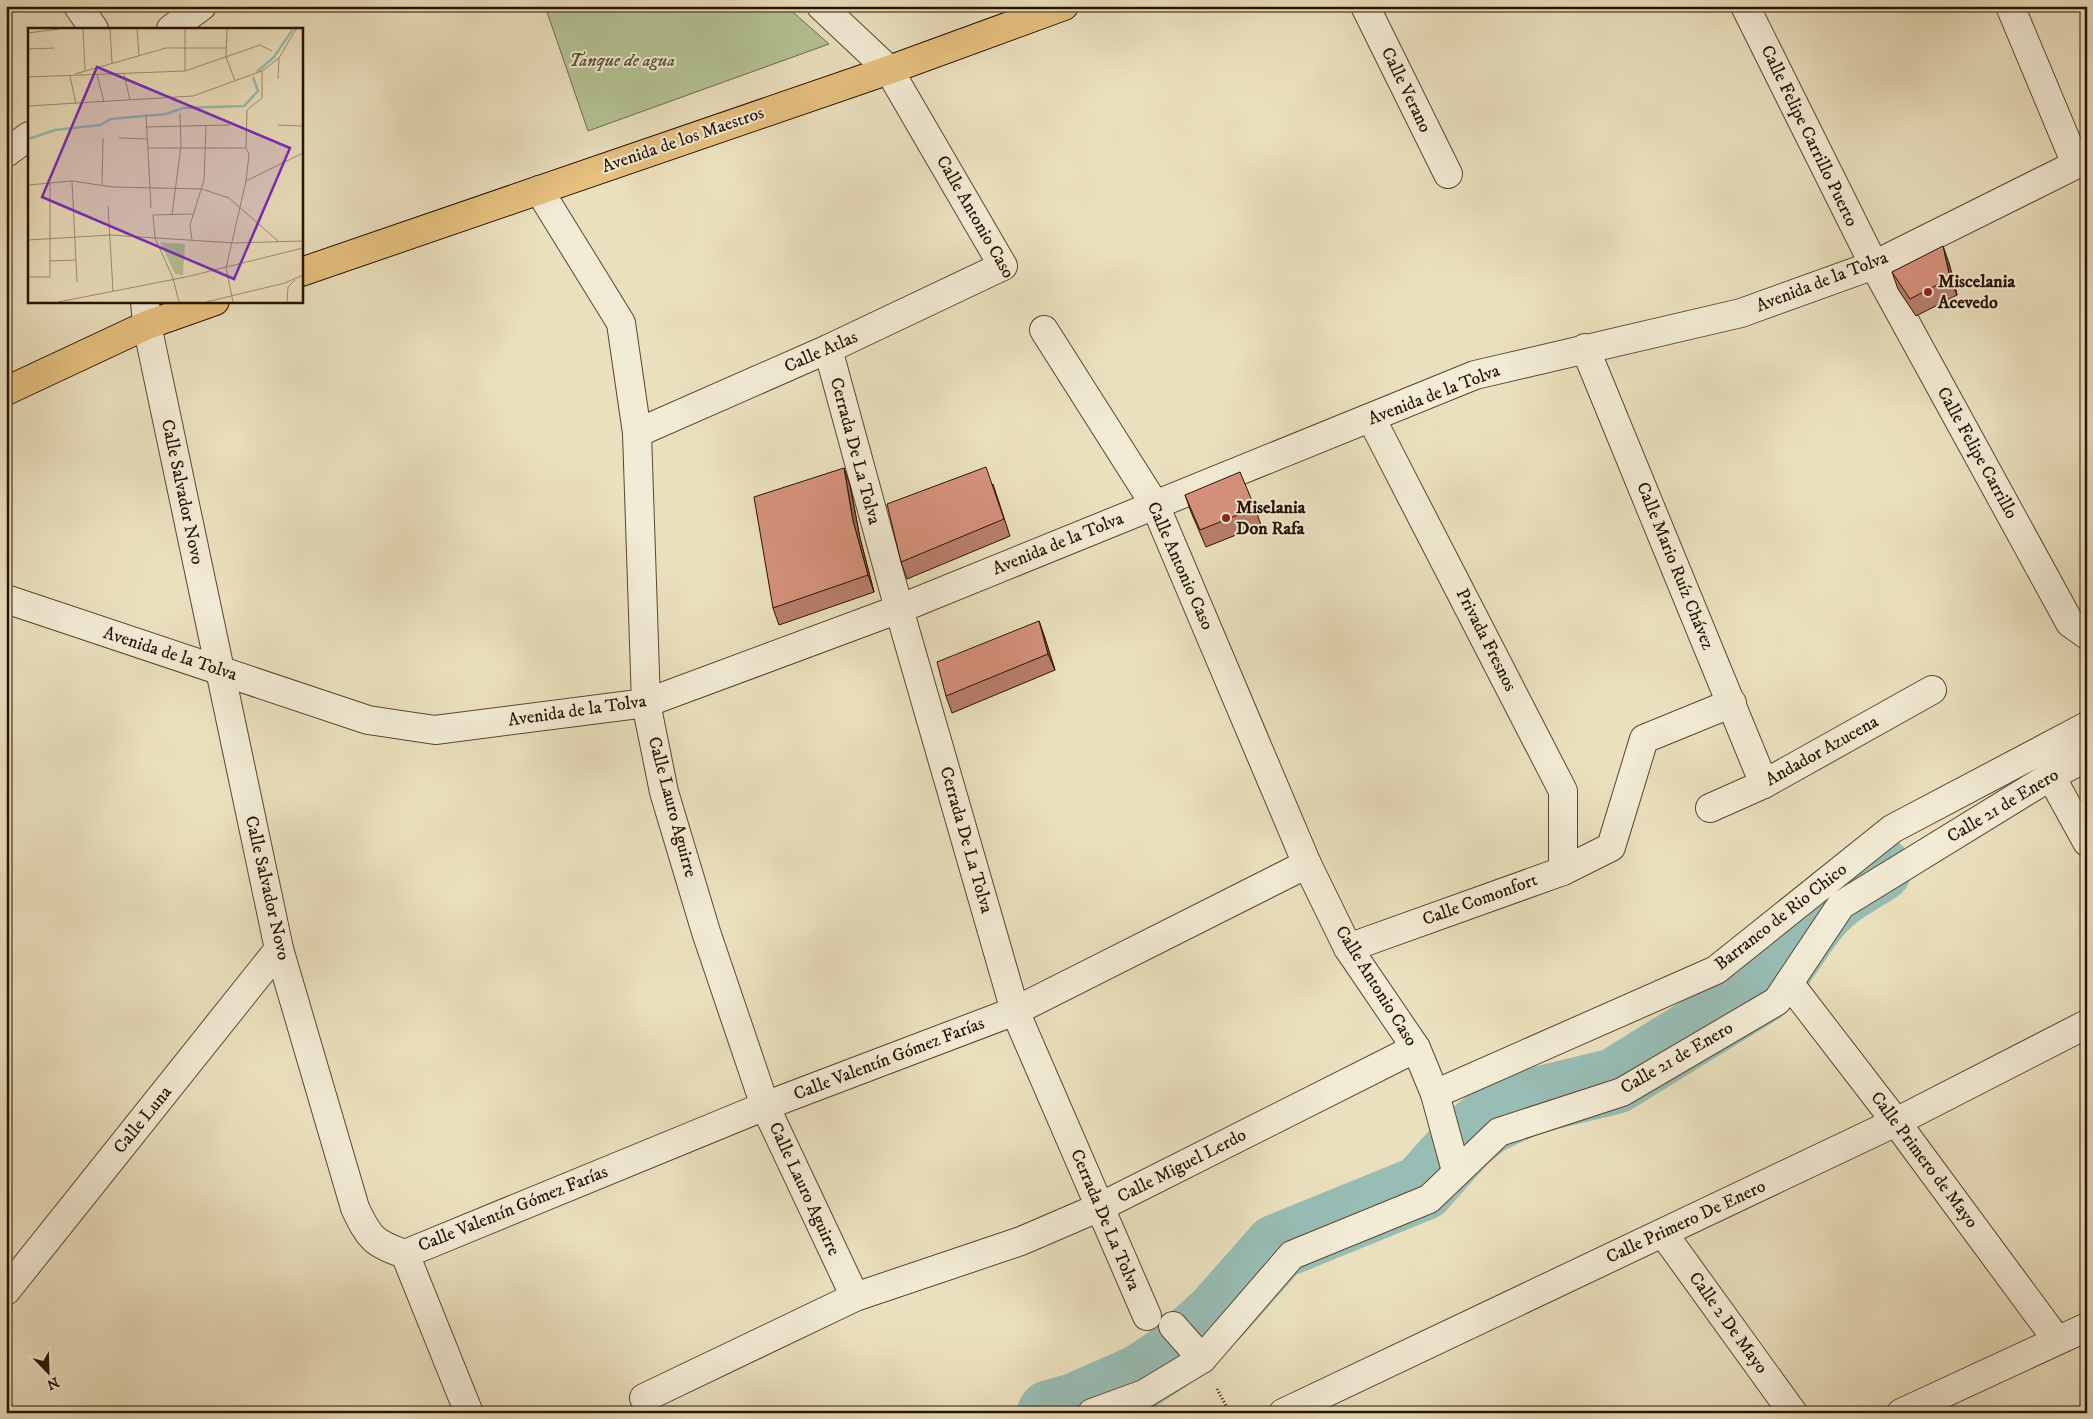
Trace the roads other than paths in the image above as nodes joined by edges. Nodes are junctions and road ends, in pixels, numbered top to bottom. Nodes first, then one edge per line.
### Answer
1 (78, 6) edge
2 (202, 6) edge
3 (821, 6) edge
4 (1064, 6) edge
5 (1365, 6) edge
6 (1745, 6) edge
7 (2010, 6) edge
8 (93, 28) edge
9 (172, 28) edge
10 (889, 70) junction
11 (28, 137) edge
12 (6, 153) edge
13 (2081, 161) edge
14 (1448, 174) dead end
15 (539, 190) junction
16 (1874, 265) junction
17 (1003, 266) joint
18 (302, 272) edge
19 (210, 302) edge
20 (146, 313) edge
21 (1044, 330) dead end
22 (1585, 348) junction
23 (828, 349) junction
24 (6, 391) edge
25 (1371, 418) junction
26 (637, 433) junction
27 (1155, 505) junction
28 (6, 599) edge
29 (899, 609) junction
30 (2087, 635) edge
31 (220, 670) junction
32 (1932, 690) dead end
33 (646, 703) junction
34 (1732, 703) junction
35 (2087, 726) edge
36 (2087, 757) edge
37 (2054, 782) dead end
38 (1764, 784) junction
39 (1710, 808) dead end
40 (2087, 842) edge
41 (1307, 864) junction
42 (1563, 871) junction
43 (1348, 948) junction
44 (279, 949) junction
45 (1789, 983) junction
46 (1015, 1011) junction
47 (2087, 1024) edge
48 (1416, 1048) junction
49 (1435, 1094) junction
50 (765, 1106) junction
51 (1896, 1122) junction
52 (1456, 1171) junction
53 (1100, 1207) junction
54 (1663, 1233) junction
55 (405, 1254) junction
56 (6, 1291) edge
57 (856, 1297) junction
58 (1147, 1316) dead end
59 (1173, 1326) dead end
60 (2087, 1327) edge
61 (2058, 1340) junction
62 (1202, 1359) junction
63 (644, 1398) dead end
64 (469, 1413) edge
65 (1092, 1413) edge
66 (1283, 1413) edge
67 (1793, 1413) edge
68 (1901, 1413) edge

1 - 8 street
2 - 9 street
3 - 10 street, Calle Antonio Caso
4 - 10 main road, Avenida de los Maestros
5 - 14 street, Calle Verano
6 - 16 street, Calle Felipe Carrillo Puerto
7 - 13 street
10 - 15 main road, Avenida de los Maestros
10 - 17 street, Calle Antonio Caso
11 - 12 street
13 - 16 street, Avenida de la Tolva
15 - 18 main road, Avenida de los Maestros
15 - 26 street, Calle Lauro Aguirre
16 - 22 street, Avenida de la Tolva
16 - 30 street, Calle Felipe Carrillo
17 - 23 street, Calle Atlas
19 - 20 main road
20 - 24 main road
20 - 31 street, Calle Salvador Novo
21 - 27 street, Calle Antonio Caso
22 - 25 street, Avenida de la Tolva
22 - 34 street, Calle Mario Ruíz Chávez
23 - 26 street, Calle Atlas
23 - 29 street, Cerrada De La Tolva
25 - 27 street, Avenida de la Tolva
25 - 42 street, Privada Fresnos
26 - 33 street, Calle Lauro Aguirre
27 - 29 street, Avenida de la Tolva
27 - 41 street, Calle Antonio Caso
28 - 31 street, Avenida de la Tolva
29 - 33 street, Avenida de la Tolva
29 - 46 street, Cerrada De La Tolva
31 - 33 street, Avenida de la Tolva
31 - 44 street, Calle Salvador Novo
32 - 38 street, Andador Azucena
33 - 50 street, Calle Lauro Aguirre
34 - 38 street, Calle Mario Ruíz Chávez
34 - 42 street, Calle Comonfort
35 - 49 street, Barranco de Rio Chico
36 - 45 street, Calle 21 de Enero
37 - 40 street
38 - 39 street, Andador Azucena
41 - 43 street, Calle Antonio Caso
41 - 46 street, Calle Valentín Gómez Farías
42 - 43 street, Calle Comonfort
43 - 48 street, Calle Antonio Caso
44 - 55 street, Calle Salvador Novo
44 - 56 street, Calle Luna
45 - 51 street, Calle Primero de Mayo
45 - 52 street, Calle 21 de Enero
46 - 50 street, Calle Valentín Gómez Farías
46 - 53 street, Cerrada De La Tolva
47 - 51 street, Calle Primero De Enero
48 - 49 street, Calle Antonio Caso
48 - 53 street, Calle Miguel Lerdo
49 - 52 street, Calle Antonio Caso
50 - 55 street, Calle Valentín Gómez Farías
50 - 57 street, Calle Lauro Aguirre
51 - 54 street, Calle Primero De Enero
51 - 61 street, Calle Primero de Mayo
52 - 62 street, Calle 21 de Enero
53 - 57 street, Calle Miguel Lerdo
53 - 58 street, Cerrada De La Tolva
54 - 66 street, Calle Primero De Enero
54 - 67 street, Calle 2 De Mayo
55 - 64 street
57 - 63 street, Calle Miguel Lerdo
59 - 62 street
60 - 61 street
61 - 68 street
62 - 65 street

